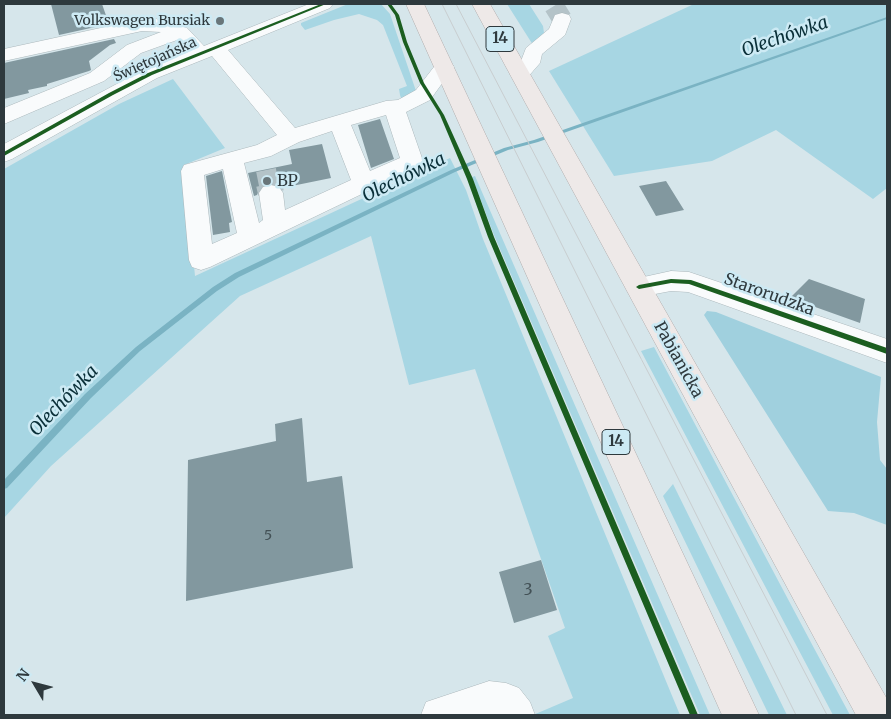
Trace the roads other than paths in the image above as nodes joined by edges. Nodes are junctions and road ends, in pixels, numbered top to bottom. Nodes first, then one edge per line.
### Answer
1 (324, 4) edge
2 (414, 4) edge
3 (481, 4) edge
4 (562, 19) dead end
5 (180, 32) junction
6 (207, 50) junction
7 (4, 56) edge
8 (444, 66) junction
9 (520, 74) junction
10 (394, 108) junction
11 (4, 117) edge
12 (339, 121) junction
13 (291, 137) junction
14 (4, 154) edge
15 (232, 158) junction
16 (364, 184) junction
17 (271, 193) tunnel mouth
18 (276, 225) junction
19 (250, 237) junction
20 (639, 287) junction
21 (887, 351) edge
22 (512, 708) edge
23 (440, 715) edge
24 (741, 715) edge
25 (876, 715) edge

1 - 6 street, Świętojańska
2 - 8 main road, 14
3 - 9 main road, Pabianicka / 14
4 - 9 street
5 - 6 street
5 - 7 street
5 - 11 street
6 - 13 street
6 - 14 street, Świętojańska
8 - 10 street
8 - 24 main road, 14
9 - 20 main road, Pabianicka / 14
10 - 12 street
10 - 16 street
12 - 13 street
12 - 16 street
13 - 15 street
15 - 19 street
15 - 19 street
16 - 18 street
17 - 18 street
18 - 19 street
20 - 21 street, Starorudzka
20 - 25 main road, Pabianicka / 14
22 - 23 street

